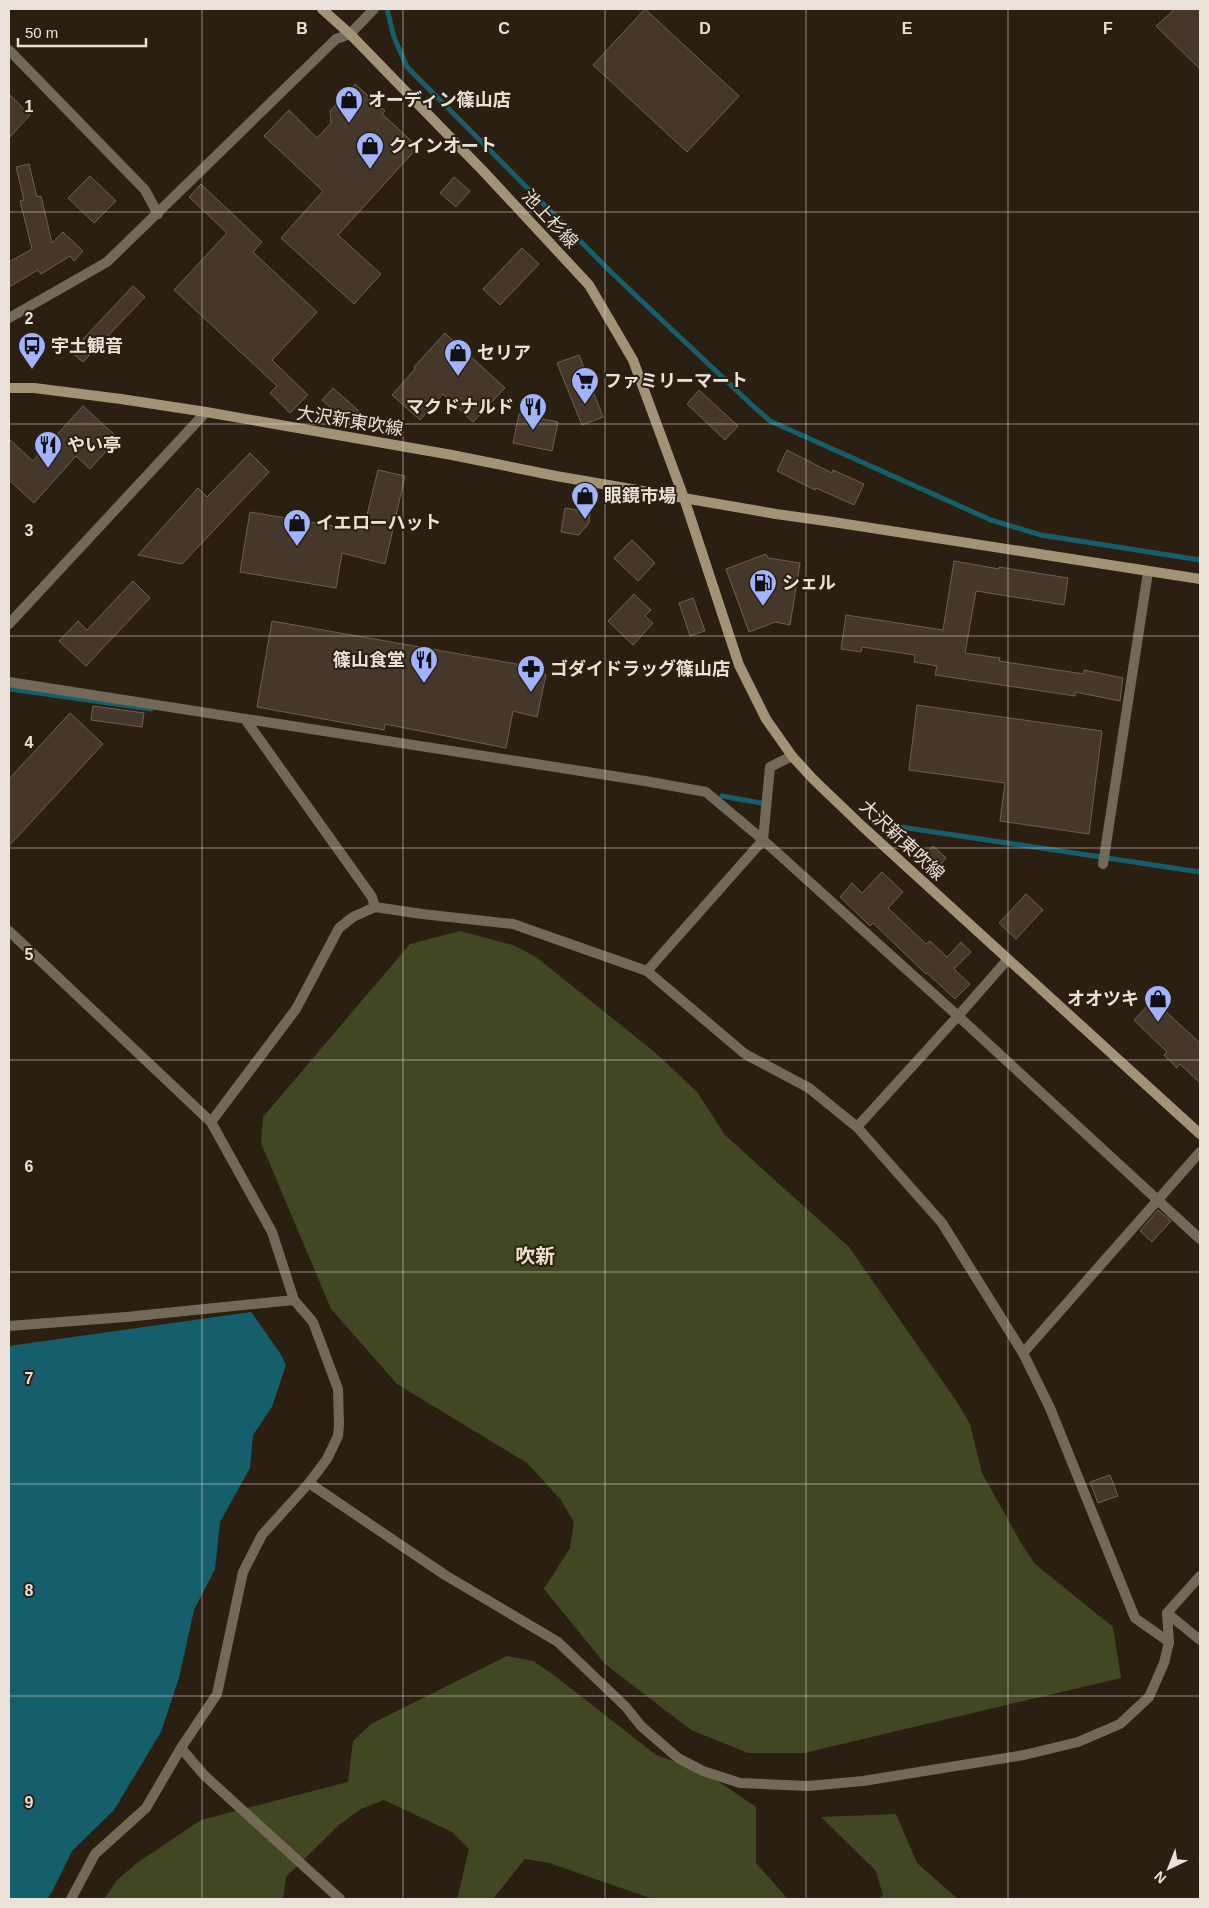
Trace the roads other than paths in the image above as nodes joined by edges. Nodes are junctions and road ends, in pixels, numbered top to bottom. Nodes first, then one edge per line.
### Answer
1 (322, 9) edge
2 (374, 9) edge
3 (350, 34) junction
4 (9, 50) edge
5 (158, 214) junction
6 (9, 318) edge
7 (9, 388) edge
8 (206, 412) junction
9 (684, 498) junction
10 (1148, 572) junction
11 (1200, 579) edge
12 (9, 624) edge
13 (9, 682) edge
14 (245, 719) junction
15 (792, 756) junction
16 (763, 840) junction
17 (1103, 864) dead end
18 (376, 907) junction
19 (9, 931) edge
20 (1008, 958) junction
21 (647, 971) junction
22 (958, 1016) junction
23 (211, 1122) junction
24 (857, 1127) junction
25 (1200, 1134) edge
26 (1200, 1152) edge
27 (1157, 1200) junction
28 (1200, 1239) edge
29 (294, 1300) junction
30 (9, 1326) edge
31 (1022, 1353) junction
32 (309, 1483) junction
33 (1200, 1576) edge
34 (1167, 1613) junction
35 (1200, 1640) edge
36 (1169, 1642) junction
37 (181, 1748) junction
38 (71, 1899) edge
39 (340, 1899) edge

1 - 3 main road, 池上杉線
2 - 3 street
3 - 5 street
3 - 9 main road, 池上杉線
4 - 5 street
5 - 6 street
7 - 8 main road, 大沢新東吹線
8 - 9 main road, 大沢新東吹線
8 - 12 street
9 - 10 main road, 大沢新東吹線
9 - 15 main road, 大沢新東吹線
10 - 11 main road, 大沢新東吹線
10 - 17 street
13 - 14 street
14 - 16 street
14 - 18 street
15 - 16 street
15 - 20 main road, 大沢新東吹線
16 - 21 street
16 - 22 street
18 - 21 street
18 - 23 street
19 - 23 street
20 - 22 street
20 - 25 main road, 大沢新東吹線
21 - 24 street
22 - 24 street
22 - 27 street
23 - 29 street
24 - 31 street
26 - 27 street
27 - 28 street
27 - 31 street
29 - 30 street
29 - 32 street
31 - 36 street
32 - 36 street
32 - 37 street
33 - 34 street
34 - 35 street
34 - 36 street
37 - 38 street
37 - 39 street

